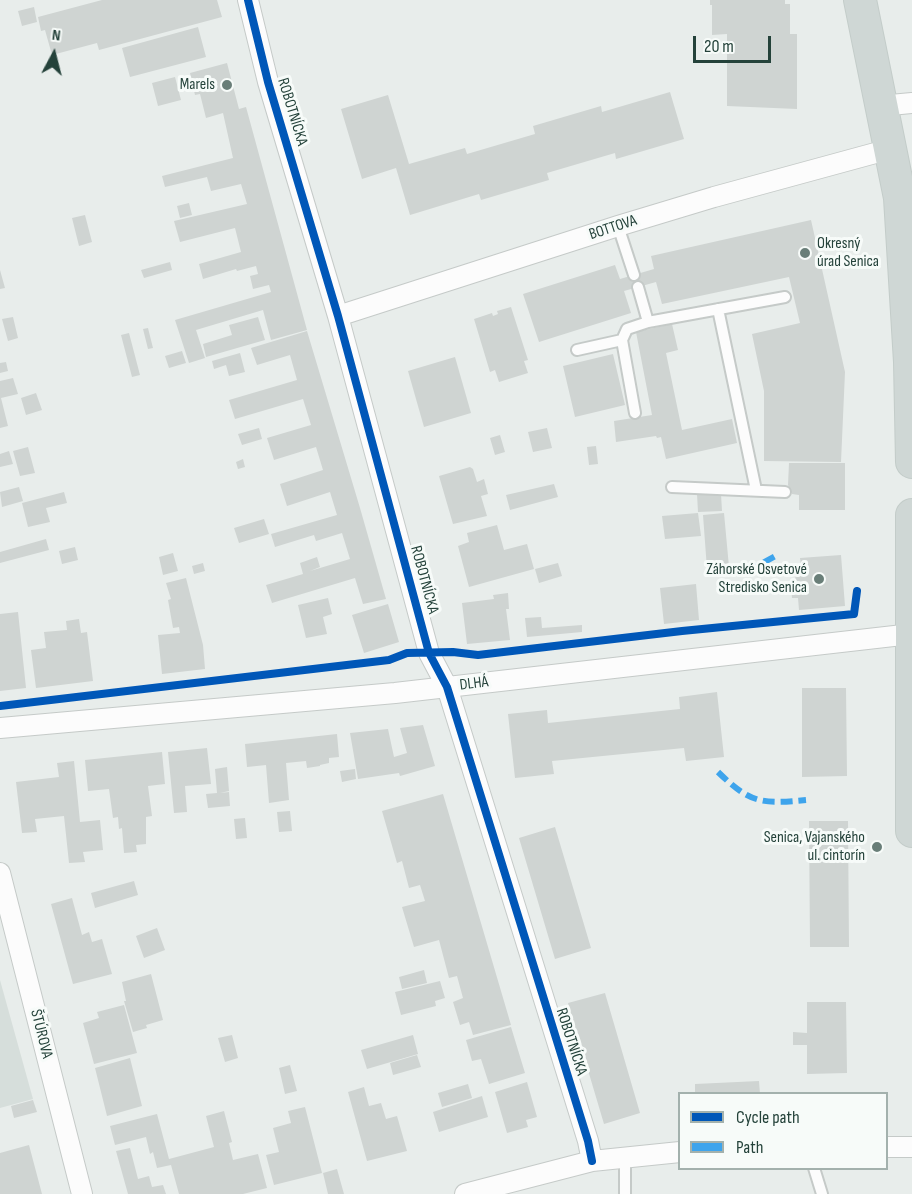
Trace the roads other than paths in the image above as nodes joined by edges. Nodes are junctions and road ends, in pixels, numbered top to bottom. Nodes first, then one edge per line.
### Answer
1 (248, 0) edge
2 (860, 0) edge
3 (912, 103) edge
4 (880, 106) junction
5 (890, 149) junction
6 (618, 226) junction
7 (634, 275) dead end
8 (638, 287) dead end
9 (785, 297) dead end
10 (718, 309) junction
11 (338, 316) junction
12 (648, 322) junction
13 (622, 340) junction
14 (577, 350) dead end
15 (634, 413) dead end
16 (912, 462) edge
17 (672, 487) dead end
18 (756, 490) junction
19 (785, 492) dead end
20 (912, 515) edge
21 (912, 634) edge
22 (447, 687) junction
23 (0, 728) edge
24 (912, 831) edge
25 (0, 873) edge
26 (888, 1147) edge
27 (912, 1147) edge
28 (678, 1152) edge
29 (625, 1158) junction
30 (592, 1161) junction
31 (815, 1170) edge
32 (82, 1194) edge
33 (465, 1194) edge
34 (625, 1194) edge
35 (822, 1194) edge

1 - 11 street, ROBOTNÍCKA
2 - 4 main road
3 - 4 street
4 - 5 main road
5 - 6 street, BOTTOVA
5 - 16 main road
6 - 7 lane
6 - 11 street, BOTTOVA
8 - 12 lane
9 - 10 lane
10 - 12 lane
10 - 18 lane
11 - 22 street, ROBOTNÍCKA
12 - 13 lane
13 - 14 lane
13 - 15 lane
17 - 18 lane
18 - 19 lane
20 - 21 main road
21 - 22 street, DLHÁ
21 - 24 main road
22 - 23 street, DLHÁ
22 - 30 street, ROBOTNÍCKA
25 - 32 street, ŠTÚROVA
26 - 27 street
28 - 29 street
29 - 30 street
29 - 34 lane
30 - 33 street
31 - 35 lane

